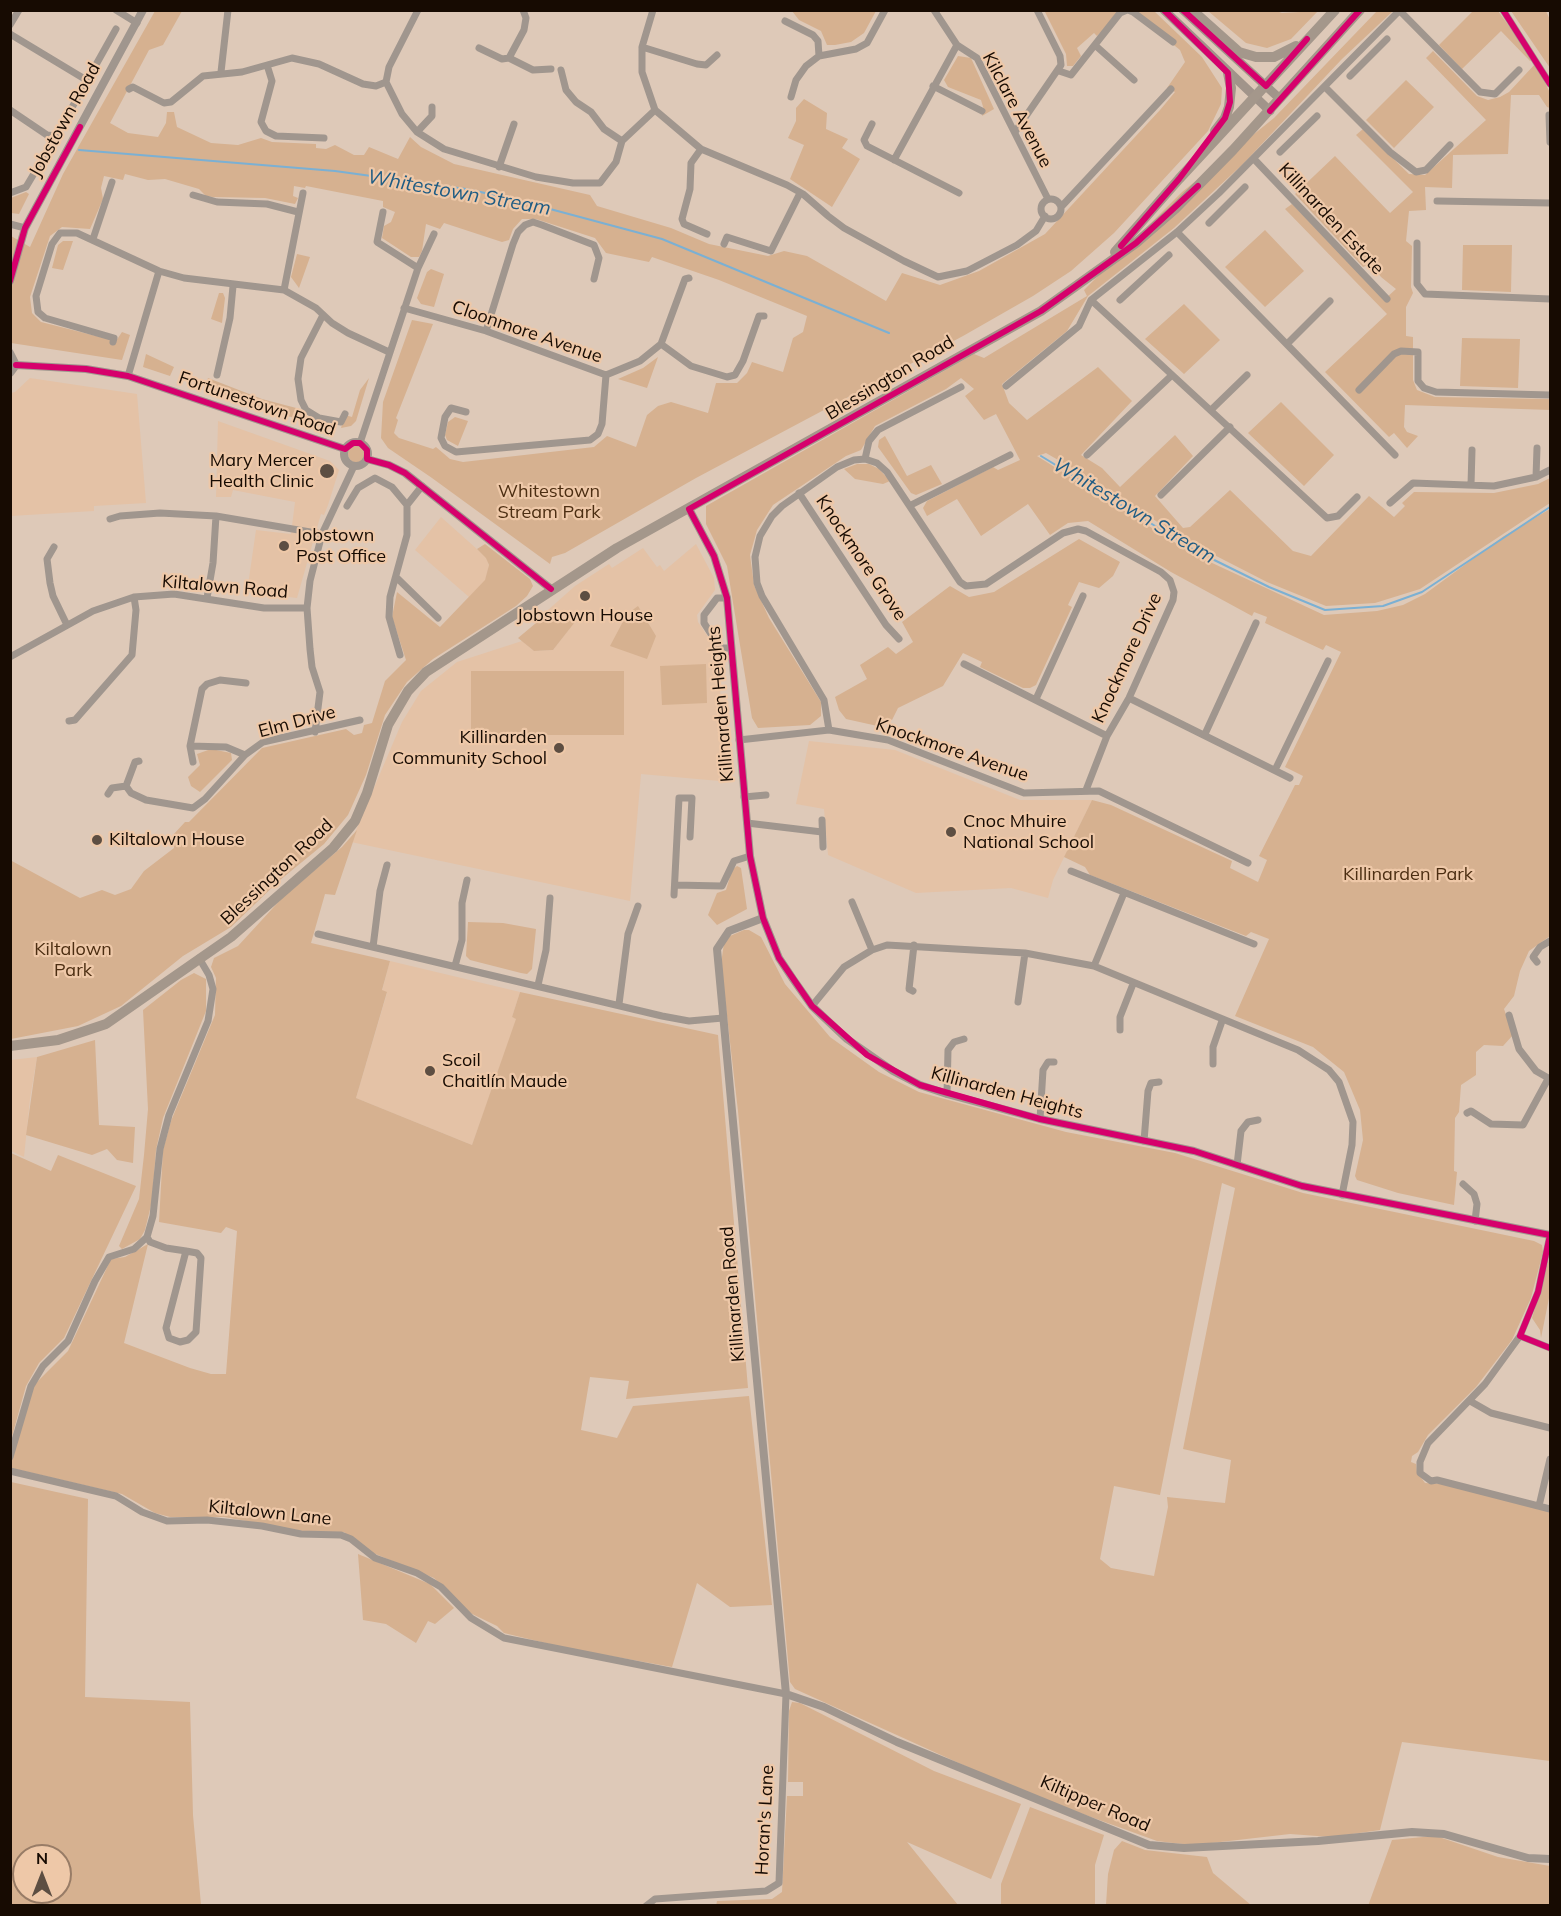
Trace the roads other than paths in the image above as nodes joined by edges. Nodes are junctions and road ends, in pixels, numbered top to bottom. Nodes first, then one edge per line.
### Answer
1 (19, 10) edge
2 (116, 10) edge
3 (143, 10) edge
4 (228, 10) edge
5 (523, 10) edge
6 (653, 10) edge
7 (885, 10) edge
8 (934, 10) edge
9 (1037, 10) edge
10 (1127, 10) edge
11 (1164, 10) edge
12 (1183, 10) edge
13 (1192, 10) edge
14 (1335, 10) edge
15 (1360, 10) edge
16 (1503, 10) edge
17 (418, 11) edge
18 (1400, 11) edge
19 (785, 21) dead end
20 (137, 23) junction
21 (10, 25) edge
22 (116, 29) dead end
23 (10, 34) edge
24 (1307, 39) junction
25 (1387, 39) dead end
26 (1173, 42) dead end
27 (957, 45) junction
28 (1096, 46) junction
29 (642, 47) junction
30 (479, 48) dead end
31 (1363, 48) junction
32 (717, 55) dead end
33 (1370, 56) junction
34 (819, 57) junction
35 (509, 58) junction
36 (267, 65) junction
37 (551, 69) dead end
38 (561, 70) dead end
39 (1519, 70) dead end
40 (1059, 71) junction
41 (221, 72) junction
42 (1228, 73) junction
43 (1350, 76) dead end
44 (1134, 80) dead end
45 (88, 81) junction
46 (386, 82) junction
47 (1551, 84) edge
48 (933, 86) junction
49 (1266, 86) junction
50 (1324, 87) junction
51 (129, 89) dead end
52 (1171, 89) dead end
53 (1255, 97) junction
54 (791, 98) dead end
55 (1279, 98) junction
56 (432, 107) dead end
57 (10, 110) edge
58 (655, 110) junction
59 (982, 111) dead end
60 (1270, 111) junction
61 (1549, 115) edge
62 (1317, 116) dead end
63 (1292, 121) junction
64 (513, 124) dead end
65 (872, 124) dead end
66 (1301, 130) junction
67 (417, 132) junction
68 (1015, 132) junction
69 (324, 138) dead end
70 (622, 141) junction
71 (1551, 142) edge
72 (1450, 145) dead end
73 (700, 149) junction
74 (48, 150) dead end
75 (1280, 152) dead end
76 (1254, 159) junction
77 (894, 160) junction
78 (499, 167) junction
79 (1179, 179) junction
80 (112, 182) dead end
81 (1245, 187) dead end
82 (10, 193) edge
83 (303, 193) dead end
84 (800, 193) junction
85 (959, 193) dead end
86 (1219, 193) junction
87 (194, 195) dead end
88 (1048, 199) junction
89 (1437, 201) dead end
90 (1551, 203) edge
91 (1228, 204) junction
92 (1061, 207) junction
93 (298, 212) junction
94 (383, 212) dead end
95 (1045, 216) junction
96 (1209, 223) dead end
97 (10, 224) edge
98 (25, 228) junction
99 (1178, 232) junction
100 (434, 234) dead end
101 (707, 234) dead end
102 (93, 239) junction
103 (1417, 243) dead end
104 (723, 244) dead end
105 (1169, 255) dead end
106 (1103, 266) junction
107 (1136, 266) junction
108 (418, 268) junction
109 (159, 271) junction
110 (1145, 276) junction
111 (689, 278) dead end
112 (594, 279) dead end
113 (10, 281) edge
114 (232, 286) junction
115 (284, 290) junction
116 (1387, 299) dead end
117 (1551, 299) edge
118 (1091, 300) junction
119 (1120, 300) dead end
120 (1330, 301) dead end
121 (404, 308) junction
122 (323, 315) junction
123 (764, 316) dead end
124 (486, 331) junction
125 (113, 342) dead end
126 (661, 344) junction
127 (1287, 344) junction
128 (389, 352) junction
129 (10, 353) edge
130 (15, 365) junction
131 (10, 374) edge
132 (217, 375) dead end
133 (606, 375) junction
134 (1247, 375) dead end
135 (128, 376) junction
136 (1171, 376) junction
137 (1006, 386) dead end
138 (961, 387) dead end
139 (1359, 390) dead end
140 (1551, 395) edge
141 (1211, 410) junction
142 (466, 412) dead end
143 (345, 414) dead end
144 (1230, 427) junction
145 (360, 443) junction
146 (1537, 447) dead end
147 (345, 449) junction
148 (1472, 450) dead end
149 (1010, 455) dead end
150 (1087, 455) dead end
151 (1395, 455) dead end
152 (367, 459) junction
153 (865, 459) junction
154 (354, 466) junction
155 (1551, 470) edge
156 (1536, 477) junction
157 (1471, 485) junction
158 (422, 486) junction
159 (800, 493) junction
160 (1161, 495) dead end
161 (1357, 497) dead end
162 (1390, 503) dead end
163 (407, 505) junction
164 (911, 505) junction
165 (347, 506) dead end
166 (688, 509) junction
167 (216, 516) junction
168 (110, 519) dead end
169 (322, 534) junction
170 (54, 547) dead end
171 (396, 577) junction
172 (551, 589) junction
173 (1083, 596) dead end
174 (134, 597) junction
175 (726, 597) junction
176 (207, 598) junction
177 (308, 608) junction
178 (438, 618) dead end
179 (1256, 623) dead end
180 (67, 625) junction
181 (898, 639) dead end
182 (731, 648) junction
183 (400, 655) dead end
184 (10, 657) edge
185 (1328, 660) dead end
186 (964, 664) dead end
187 (246, 683) dead end
188 (1129, 698) junction
189 (1036, 699) junction
190 (360, 720) dead end
191 (69, 721) dead end
192 (830, 730) junction
193 (315, 732) junction
194 (1205, 734) junction
195 (1107, 736) junction
196 (739, 740) junction
197 (190, 746) junction
198 (245, 755) junction
199 (139, 761) dead end
200 (193, 762) dead end
201 (1275, 770) junction
202 (1290, 778) dead end
203 (126, 786) junction
204 (1086, 790) junction
205 (108, 794) dead end
206 (766, 795) dead end
207 (744, 797) junction
208 (822, 820) dead end
209 (747, 823) junction
210 (822, 832) junction
211 (690, 837) dead end
212 (823, 847) dead end
213 (750, 856) junction
214 (1248, 863) dead end
215 (387, 865) dead end
216 (1071, 871) dead end
217 (467, 880) dead end
218 (675, 885) junction
219 (1124, 893) junction
220 (674, 895) dead end
221 (550, 898) dead end
222 (852, 902) dead end
223 (638, 906) dead end
224 (763, 918) junction
225 (318, 934) dead end
226 (1551, 941) edge
227 (1254, 944) dead end
228 (914, 945) junction
229 (373, 947) junction
230 (872, 950) junction
231 (1025, 953) junction
232 (200, 958) junction
233 (1537, 962) dead end
234 (455, 966) junction
235 (1094, 966) junction
236 (1133, 984) junction
237 (538, 985) junction
238 (913, 991) dead end
239 (1018, 1002) dead end
240 (619, 1004) junction
241 (812, 1006) junction
242 (1509, 1015) dead end
243 (723, 1018) junction
244 (1222, 1021) junction
245 (1120, 1030) dead end
246 (964, 1039) dead end
247 (10, 1046) edge
248 (1054, 1062) dead end
249 (1213, 1064) dead end
250 (1549, 1079) edge
251 (1159, 1082) dead end
252 (947, 1094) junction
253 (1467, 1113) dead end
254 (1040, 1119) junction
255 (1258, 1120) dead end
256 (1144, 1141) junction
257 (1237, 1165) junction
258 (1463, 1184) dead end
259 (1342, 1195) junction
260 (1475, 1221) junction
261 (1550, 1235) edge
262 (147, 1237) junction
263 (186, 1251) junction
264 (1520, 1336) junction
265 (1551, 1348) edge
266 (1470, 1401) junction
267 (1551, 1428) edge
268 (10, 1457) edge
269 (1551, 1459) edge
270 (10, 1471) edge
271 (1539, 1506) junction
272 (1551, 1509) edge
273 (786, 1694) junction
274 (1551, 1860) edge
275 (646, 1905) edge

1 - 21 street
2 - 20 street
3 - 20 street, Jobstown Road
4 - 41 street
5 - 35 street
6 - 29 street
7 - 34 street
8 - 27 street, Kilclare Avenue
9 - 40 street
10 - 26 street
10 - 28 street
11 - 42 main road
12 - 49 main road
13 - 24 main road
14 - 24 main road, Blessington Road
15 - 55 main road, Blessington Road
16 - 47 street
17 - 46 street
18 - 31 street, Killinarden Estate
18 - 39 street, Killinarden Estate
19 - 34 street
20 - 98 street, Jobstown Road
22 - 45 street
23 - 45 street
24 - 49 main road, Blessington Road
25 - 33 street
27 - 48 street
27 - 68 street, Kilclare Avenue
28 - 40 street
28 - 44 street
29 - 32 street
29 - 58 street
30 - 35 street
31 - 33 street
31 - 50 street, Killinarden Estate
33 - 43 street
34 - 54 street
35 - 37 street
36 - 41 street
36 - 46 street
36 - 69 street
38 - 70 street
40 - 68 street
41 - 51 street
42 - 53 main road
42 - 79 main road
45 - 57 street
46 - 67 street
48 - 59 street
48 - 77 street
49 - 53 main road, Blessington Road
49 - 55 main road
50 - 63 street, Killinarden Estate
50 - 72 street
52 - 92 street
53 - 60 main road
53 - 79 main road, Blessington Road
55 - 60 main road, Blessington Road
56 - 67 street
58 - 70 street
58 - 73 street
60 - 106 main road, Blessington Road
61 - 71 street
62 - 66 street, Killinarden Estate
63 - 66 street
63 - 76 street, Killinarden Estate
64 - 78 street
65 - 77 street
66 - 75 street, Killinarden Estate
67 - 78 street
68 - 88 street, Kilclare Avenue
70 - 78 street
73 - 84 street
73 - 101 street
74 - 82 street
76 - 86 street, Killinarden Estate
76 - 116 street, Killinarden Estate
77 - 85 street
79 - 106 main road, Blessington Road
80 - 102 street
81 - 91 street
83 - 93 street
84 - 95 street
84 - 104 street
86 - 91 street
86 - 99 street, Killinarden Estate
87 - 93 street
88 - 92 street
88 - 95 street
89 - 90 street
91 - 96 street
92 - 95 street
93 - 115 street
94 - 108 street
97 - 98 street
98 - 113 street, Jobstown Road
99 - 107 street, Killinarden Estate
99 - 127 street
100 - 108 street
102 - 109 street
102 - 125 street
103 - 117 street
105 - 110 street
106 - 166 main road, Blessington Road
107 - 110 street
107 - 118 street, Killinarden Estate
108 - 121 street
109 - 114 street
109 - 135 street
110 - 119 street
111 - 126 street
112 - 124 street
114 - 115 street
114 - 132 street
115 - 122 street
118 - 136 street
118 - 137 street, Killinarden Estate
120 - 127 street
121 - 124 street, Cloonmore Avenue
121 - 128 street
122 - 128 street
122 - 143 street
123 - 126 street
124 - 133 street, Cloonmore Avenue
126 - 133 street, Cloonmore Avenue
127 - 151 street
128 - 145 street
129 - 130 street
130 - 131 street
130 - 135 street, Fortunestown Road
133 - 142 street
134 - 141 street
135 - 147 street, Fortunestown Road
136 - 141 street
136 - 150 street
138 - 153 street
139 - 140 street
141 - 144 street
144 - 160 street
144 - 161 street
145 - 147 street, Fortunestown Road
145 - 152 street
146 - 156 street
147 - 154 street, Fortunestown Road
148 - 157 street
149 - 164 street
152 - 154 street
152 - 158 street
153 - 159 street
153 - 164 street
154 - 169 street
155 - 156 street
156 - 157 street
157 - 162 street
158 - 163 street
158 - 172 street
159 - 181 street, Knockmore Grove
159 - 192 street
163 - 165 street
163 - 171 street
164 - 188 street, Knockmore Drive
166 - 172 main road, Blessington Road
166 - 175 street, Killinarden Heights
167 - 168 street
167 - 169 street
167 - 176 street
169 - 177 street
170 - 180 street
171 - 178 street
171 - 183 street
172 - 232 main road, Blessington Road
173 - 189 street
174 - 176 street, Kiltalown Road
174 - 180 street, Kiltalown Road
174 - 191 street
175 - 182 street, Killinarden Heights
175 - 182 street
176 - 177 street, Kiltalown Road
177 - 193 street
179 - 194 street
180 - 184 street, Kiltalown Road
182 - 196 street, Killinarden Heights
185 - 201 street
186 - 189 street
187 - 197 street
188 - 194 street
188 - 195 street, Knockmore Drive
189 - 195 street
190 - 193 street, Elm Drive
192 - 196 street, Knockmore Avenue
192 - 204 street, Knockmore Avenue
193 - 198 street, Elm Drive
194 - 201 street
195 - 204 street, Knockmore Drive
196 - 207 street, Killinarden Heights
197 - 198 street
197 - 200 street
198 - 203 street, Elm Drive
199 - 203 street
201 - 202 street
203 - 205 street
204 - 214 street, Knockmore Avenue
206 - 207 street
207 - 209 street, Killinarden Heights
208 - 210 street
209 - 210 street
209 - 213 street, Killinarden Heights
210 - 212 street
211 - 218 street
213 - 218 street
213 - 224 street, Killinarden Heights
215 - 229 street
216 - 219 street
217 - 234 street
218 - 220 street
219 - 227 street
219 - 235 street
221 - 237 street
222 - 230 street
223 - 240 street
224 - 241 street, Killinarden Heights
224 - 243 street, Killinarden Road
225 - 229 street
226 - 233 street
228 - 230 street
228 - 231 street
228 - 238 street
229 - 234 street
230 - 241 street
231 - 235 street
231 - 239 street
232 - 247 main road, Blessington Road
232 - 262 street
234 - 237 street
235 - 236 street
236 - 244 street
236 - 245 street
237 - 240 street
240 - 243 street
241 - 252 street, Killinarden Heights
242 - 250 street
243 - 273 street, Killinarden Road
244 - 249 street
244 - 259 street
246 - 252 street, Killinarden Heights
248 - 254 street, Killinarden Heights
250 - 253 street
251 - 256 street
252 - 254 street, Killinarden Heights
254 - 256 street, Killinarden Heights
255 - 257 street
256 - 257 street, Killinarden Heights
257 - 259 street, Killinarden Heights
258 - 260 street
259 - 260 street, Killinarden Heights
260 - 261 street, Killinarden Heights
261 - 264 street
262 - 263 street
262 - 268 street
263 - 263 street
264 - 265 street
264 - 266 street
266 - 267 street
266 - 271 street
269 - 271 street
270 - 273 street, Kiltalown Lane
271 - 272 street
273 - 274 street, Kiltipper Road
273 - 275 street, Horan's Lane

